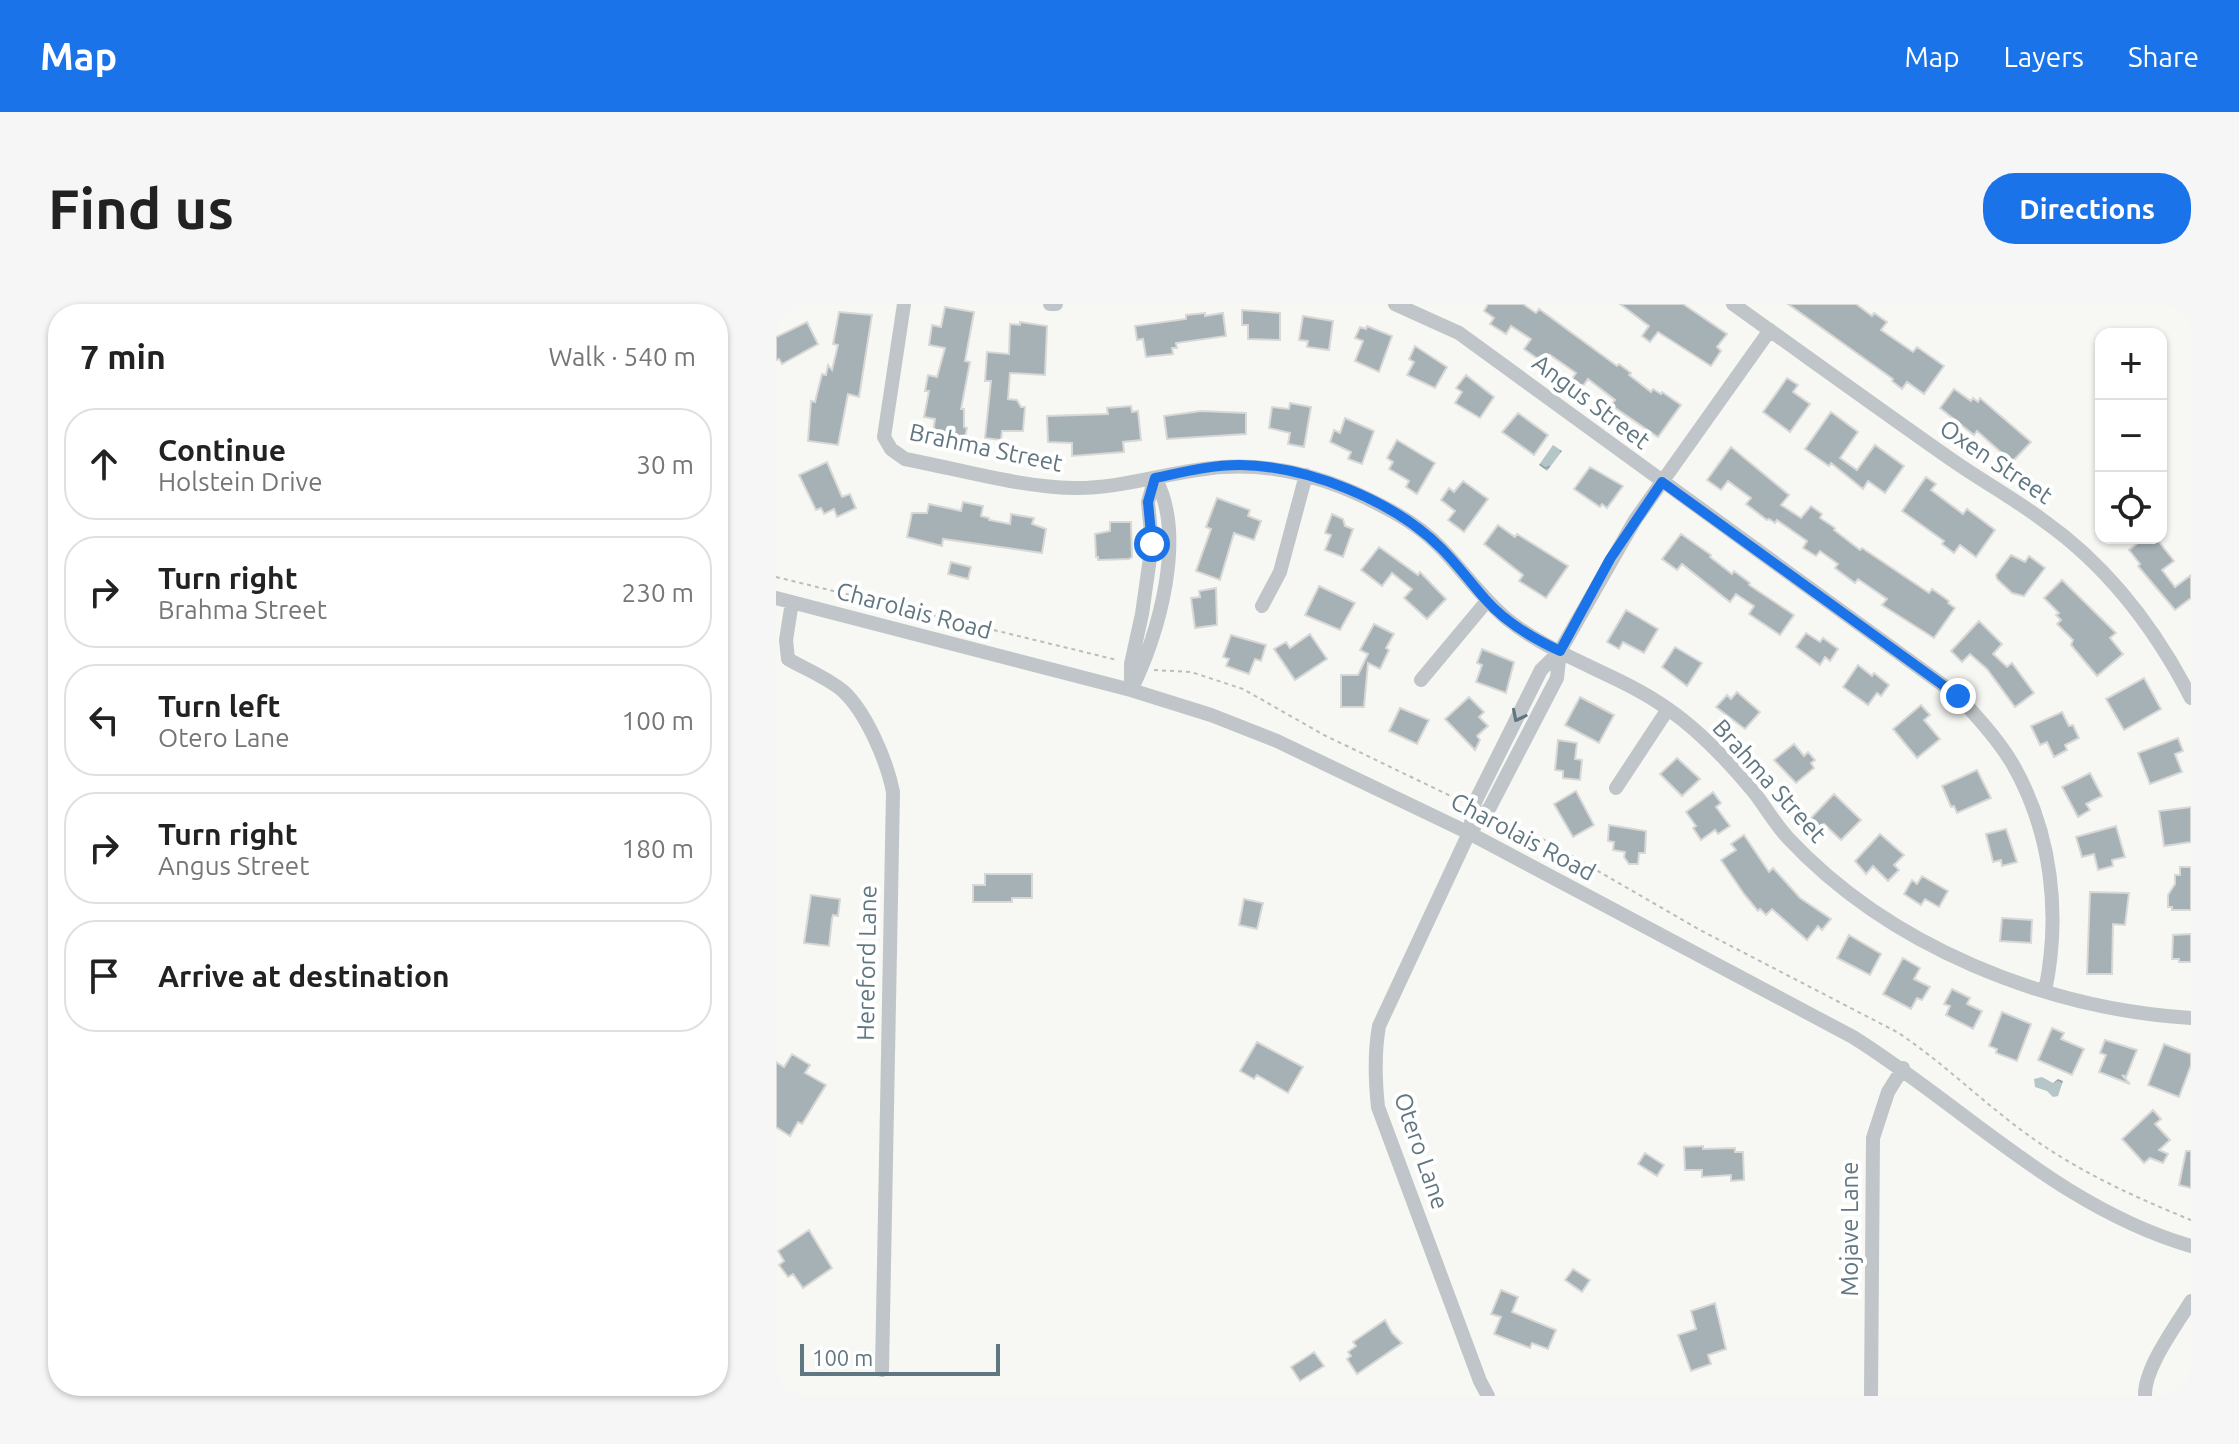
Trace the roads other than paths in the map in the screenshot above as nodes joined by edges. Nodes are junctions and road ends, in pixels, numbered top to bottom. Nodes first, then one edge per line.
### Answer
1 (904, 304) edge
2 (1395, 304) edge
3 (1733, 304) edge
4 (1770, 330) junction
5 (1306, 475) junction
6 (1155, 478) junction
7 (1662, 482) junction
8 (776, 598) edge
9 (1487, 601) junction
10 (792, 602) junction
11 (1262, 606) dead end
12 (1560, 651) junction
13 (1421, 680) dead end
14 (1131, 690) junction
15 (2191, 698) edge
16 (1668, 709) junction
17 (1616, 788) dead end
18 (1469, 833) junction
19 (2045, 991) junction
20 (2191, 1018) edge
21 (1903, 1068) junction
22 (2191, 1246) edge
23 (2191, 1301) edge
24 (882, 1370) dead end
25 (1488, 1396) edge
26 (1871, 1396) edge
27 (2145, 1396) edge

1 - 6 street, Brahma Street
2 - 7 street, Angus Street
3 - 4 street, Oxen Street
4 - 7 street, Otero Lane
4 - 15 street, Oxen Street
5 - 6 street, Brahma Street
5 - 9 street, Brahma Street
5 - 11 street
6 - 14 street
7 - 12 street, Otero Lane
7 - 19 street, Angus Street
8 - 10 street, Charolais Road
9 - 12 street, Brahma Street
9 - 13 street
10 - 14 street, Charolais Road
10 - 24 street, Hereford Lane
12 - 16 street, Brahma Street
12 - 18 street, Otero Lane
14 - 18 street, Charolais Road
16 - 17 street
16 - 19 street, Brahma Street
18 - 21 street, Charolais Road
18 - 25 street, Otero Lane
19 - 20 street, Brahma Street
21 - 22 street, Charolais Road
21 - 26 street, Mojave Lane
23 - 27 street

